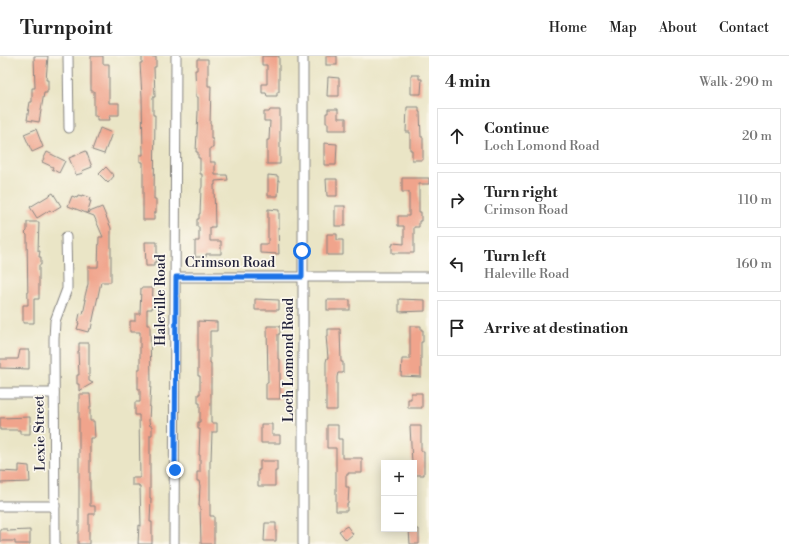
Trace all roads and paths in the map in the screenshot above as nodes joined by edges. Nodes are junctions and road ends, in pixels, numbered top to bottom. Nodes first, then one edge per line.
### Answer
1 (68, 56) edge
2 (176, 56) edge
3 (303, 56) edge
4 (69, 128) dead end
5 (66, 238) dead end
6 (176, 277) junction
7 (302, 277) junction
8 (429, 277) edge
9 (0, 393) edge
10 (54, 393) junction
11 (0, 506) edge
12 (55, 506) junction
13 (55, 544) edge
14 (174, 544) edge
15 (303, 544) edge

1 - 4 street
2 - 6 street, Haleville Road
3 - 7 street, Loch Lomond Road
5 - 10 street, Lexie Street
6 - 7 street, Crimson Road
6 - 14 street, Haleville Road
7 - 8 street, Crimson Road
7 - 15 street, Loch Lomond Road
9 - 10 street
10 - 12 street, Lexie Street
11 - 12 street
12 - 13 street, Lexie Street

